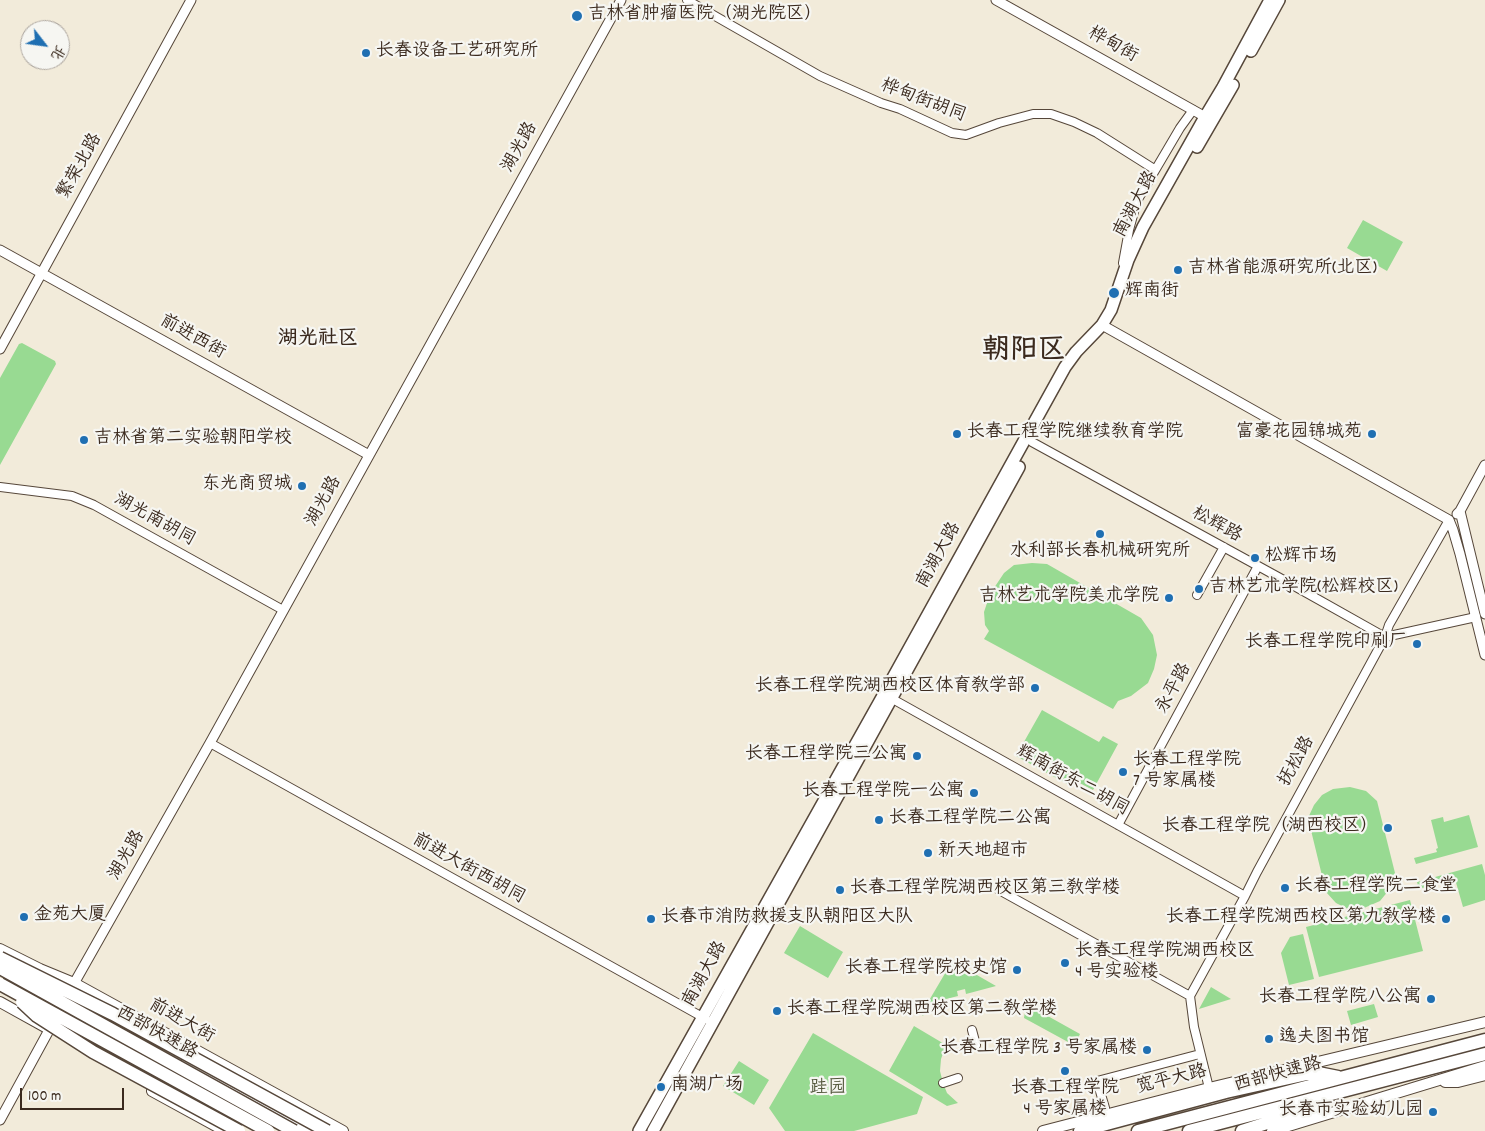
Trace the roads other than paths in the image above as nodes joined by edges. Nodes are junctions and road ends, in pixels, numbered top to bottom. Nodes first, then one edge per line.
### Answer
1 (191, 0) edge
2 (621, 0) edge
3 (687, 0) edge
4 (996, 0) edge
5 (1270, 0) edge
6 (1279, 0) edge
7 (1193, 110) junction
8 (1208, 119) junction
9 (1154, 169) junction
10 (0, 250) edge
11 (41, 273) junction
12 (1119, 288) junction
13 (1105, 327) junction
14 (0, 349) edge
15 (1032, 442) junction
16 (369, 455) junction
17 (1485, 465) edge
18 (0, 487) edge
19 (1460, 511) junction
20 (1449, 520) junction
21 (1224, 547) junction
22 (1258, 566) junction
23 (1196, 595) dead end
24 (283, 610) junction
25 (1485, 614) edge
26 (1476, 617) junction
27 (1385, 637) junction
28 (1485, 655) edge
29 (888, 696) junction
30 (210, 743) junction
31 (1118, 825) junction
32 (999, 890) dead end
33 (1245, 896) junction
34 (0, 949) edge
35 (0, 958) edge
36 (0, 964) edge
37 (0, 968) edge
38 (74, 983) junction
39 (2, 986) edge
40 (1190, 996) junction
41 (65, 1000) junction
42 (0, 1002) edge
43 (55, 1019) junction
44 (708, 1020) junction
45 (1485, 1022) edge
46 (49, 1030) junction
47 (972, 1030) dead end
48 (1485, 1040) edge
49 (976, 1044) dead end
50 (1200, 1054) junction
51 (1485, 1054) edge
52 (1485, 1066) edge
53 (1485, 1075) edge
54 (958, 1078) dead end
55 (1343, 1078) junction
56 (1434, 1082) junction
57 (943, 1083) dead end
58 (1209, 1088) junction
59 (1346, 1090) junction
60 (1105, 1108) dead end
61 (0, 1120) edge
62 (638, 1130) edge
63 (225, 1131) edge
64 (239, 1131) edge
65 (258, 1131) edge
66 (268, 1131) edge
67 (294, 1131) edge
68 (308, 1131) edge
69 (327, 1131) edge
70 (342, 1131) edge
71 (653, 1131) edge
72 (1043, 1131) edge
73 (1080, 1131) edge
74 (1138, 1131) edge
75 (1189, 1131) edge
76 (1242, 1131) edge
77 (1272, 1131) edge

1 - 11 street, 繁荣北路
2 - 16 street, 湖光路
3 - 9 street, 桦甸街胡同
4 - 7 street, 桦甸街
5 - 8 main road, 南湖大路
6 - 8 main road, 南湖大路
7 - 8 street, 桦甸街
7 - 9 street
8 - 12 main road, 南湖大路
8 - 13 main road, 南湖大路
9 - 12 street
10 - 11 street, 前进西街
11 - 14 street, 繁荣北路
11 - 16 street, 前进西街
12 - 13 main road, 南湖大路
13 - 15 main road, 南湖大路
13 - 20 street
13 - 29 main road, 南湖大路
15 - 21 street, 松辉路
15 - 29 main road, 南湖大路
16 - 24 street, 湖光路
17 - 19 street, 抚松路
18 - 24 street, 湖光南胡同
19 - 20 street, 抚松路
19 - 25 street
20 - 26 street
20 - 27 street, 抚松路
21 - 22 street, 松辉路
21 - 23 street
22 - 27 street, 松辉路
22 - 31 street, 永平路
24 - 30 street, 湖光路
26 - 27 street
26 - 28 street
27 - 33 street, 抚松路
29 - 31 street, 辉南街东二胡同
29 - 44 main road, 南湖大路
30 - 38 street, 湖光路
30 - 44 street, 前进大街西胡同
31 - 33 street, 辉南街东二胡同
32 - 40 street
33 - 40 street, 抚松路
34 - 38 main road, 前进大街
35 - 69 highway, bridge
36 - 41 main road, 前进大街
37 - 67 highway, 西部快速路, bridge
38 - 41 street, 湖光路
38 - 70 main road, 前进大街
39 - 43 main road
39 - 64 highway, bridge
39 - 66 highway, 西部快速路, bridge
40 - 50 street
41 - 43 street, 湖光路
41 - 68 main road, 前进大街
42 - 46 main road
43 - 46 street, 湖光路
43 - 65 main road
44 - 62 main road, 南湖大路
44 - 71 main road, 南湖大路
45 - 58 main road, 宽平大路
46 - 61 street, 湖光路
46 - 63 main road
47 - 49 street
48 - 55 highway, 西部快速路
50 - 58 street
50 - 60 street
51 - 59 highway, 西部快速路
52 - 56 main road
53 - 56 main road
54 - 57 street
55 - 73 highway
55 - 74 highway, 西部快速路
56 - 77 main road
58 - 72 main road, 宽平大路
59 - 75 highway, 西部快速路
59 - 76 highway

